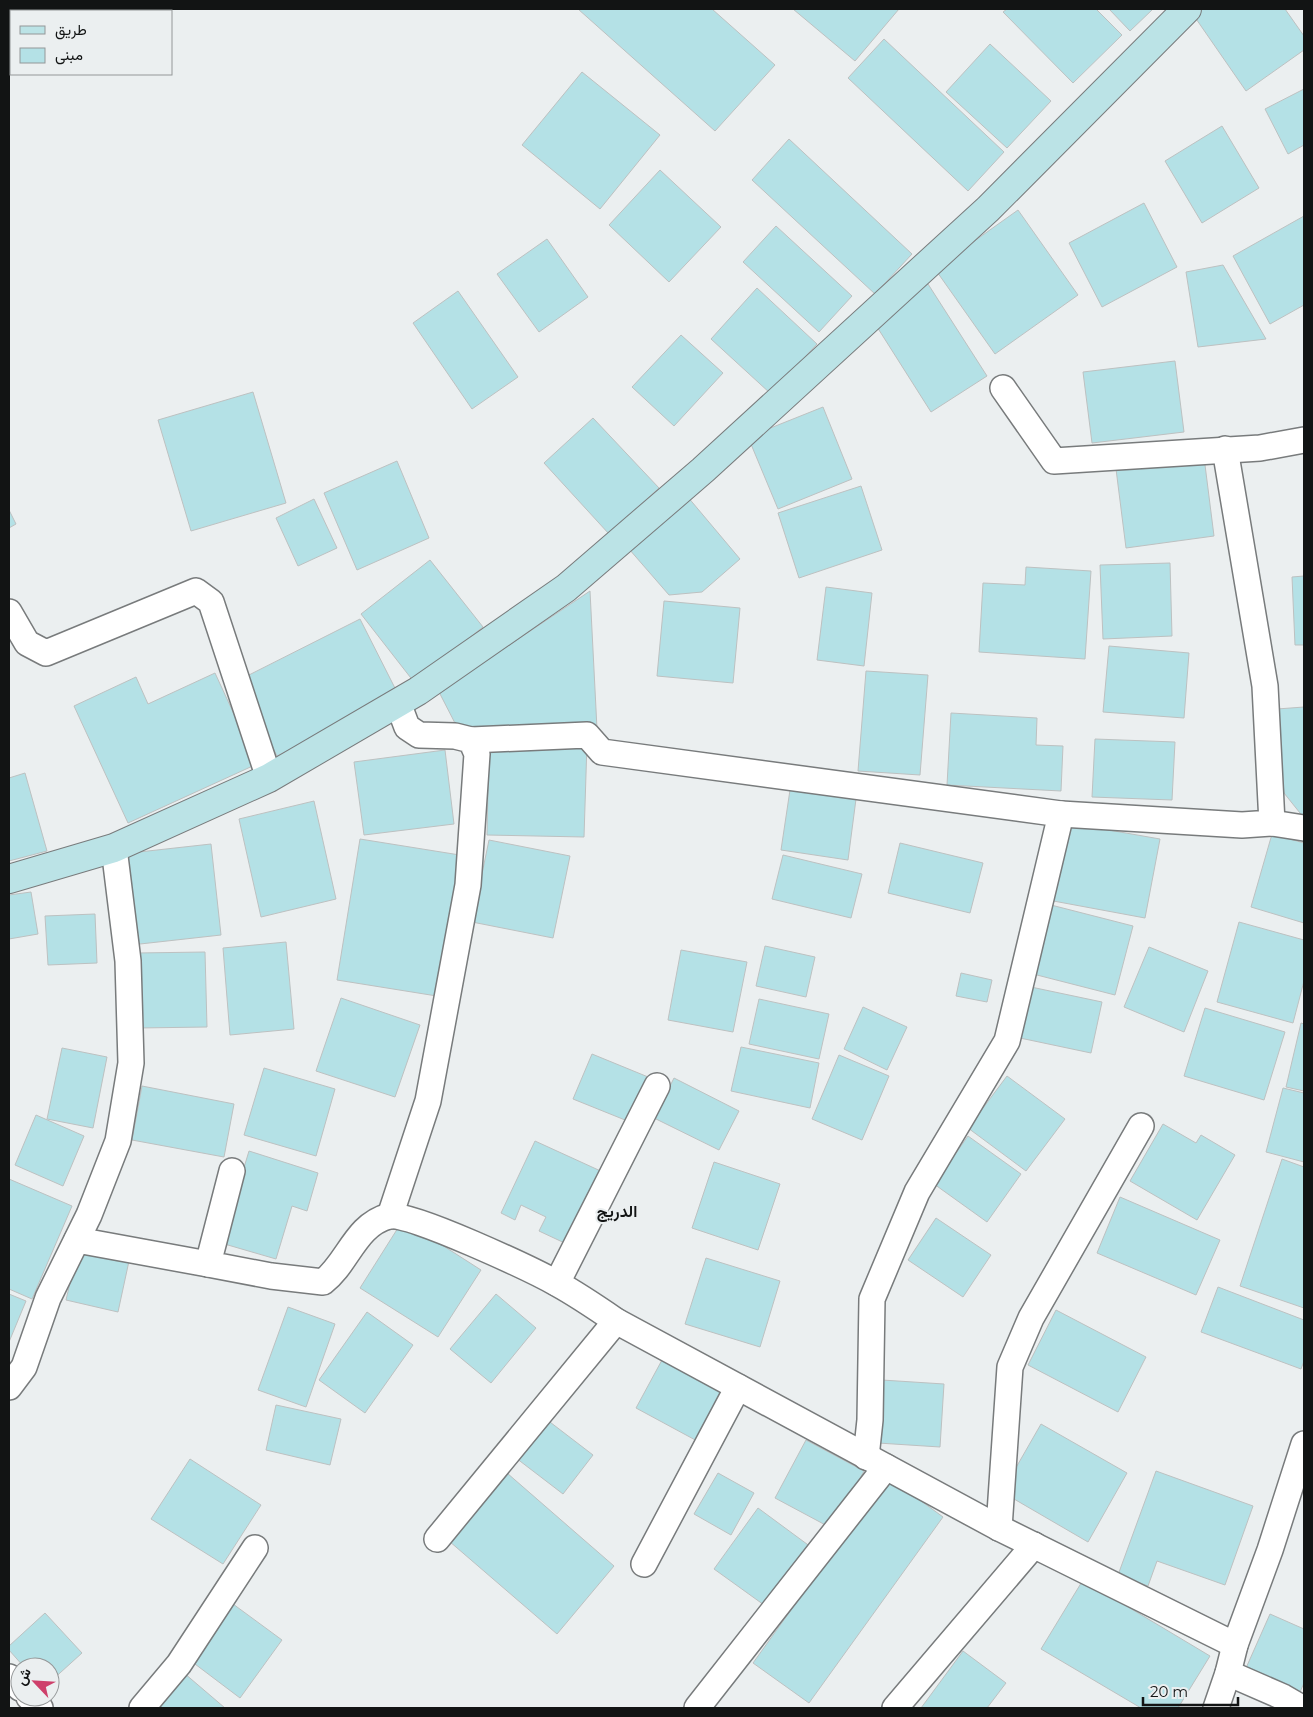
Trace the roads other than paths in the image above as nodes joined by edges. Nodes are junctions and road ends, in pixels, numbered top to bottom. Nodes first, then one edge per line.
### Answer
1 (1187, 9) edge
2 (1003, 388) dead end
3 (1304, 440) edge
4 (1224, 449) junction
5 (9, 612) edge
6 (398, 703) junction
7 (471, 740) junction
8 (270, 778) junction
9 (1061, 814) junction
10 (1272, 823) junction
11 (1304, 828) edge
12 (114, 848) junction
13 (9, 879) edge
14 (657, 1086) dead end
15 (1141, 1126) dead end
16 (232, 1171) dead end
17 (390, 1216) junction
18 (76, 1240) junction
19 (208, 1264) junction
20 (558, 1283) junction
21 (616, 1321) junction
22 (16, 1365) edge
23 (738, 1387) junction
24 (9, 1388) edge
25 (1304, 1444) edge
26 (876, 1462) junction
27 (999, 1528) junction
28 (436, 1539) dead end
29 (1034, 1545) junction
30 (255, 1548) dead end
31 (644, 1564) dead end
32 (1235, 1645) junction
33 (1228, 1673) junction
34 (142, 1708) edge
35 (697, 1708) edge
36 (895, 1708) edge
37 (1216, 1708) edge
38 (1302, 1708) edge

1 - 6 main road
2 - 4 street
3 - 4 street
4 - 10 street
5 - 8 street
6 - 7 street
6 - 8 main road
7 - 9 street
7 - 17 street
8 - 12 main road
9 - 10 street
9 - 26 street
10 - 11 street
12 - 13 main road
12 - 18 street
14 - 20 street
15 - 27 street
16 - 19 street
17 - 19 street
17 - 20 street
18 - 19 street
18 - 22 street
20 - 21 street
21 - 23 street
21 - 28 street
22 - 24 street
23 - 26 street
23 - 31 street
25 - 32 street
26 - 27 street
26 - 35 street
27 - 29 street
29 - 32 street
29 - 36 street
30 - 34 street
32 - 33 street
33 - 37 street
33 - 38 street

